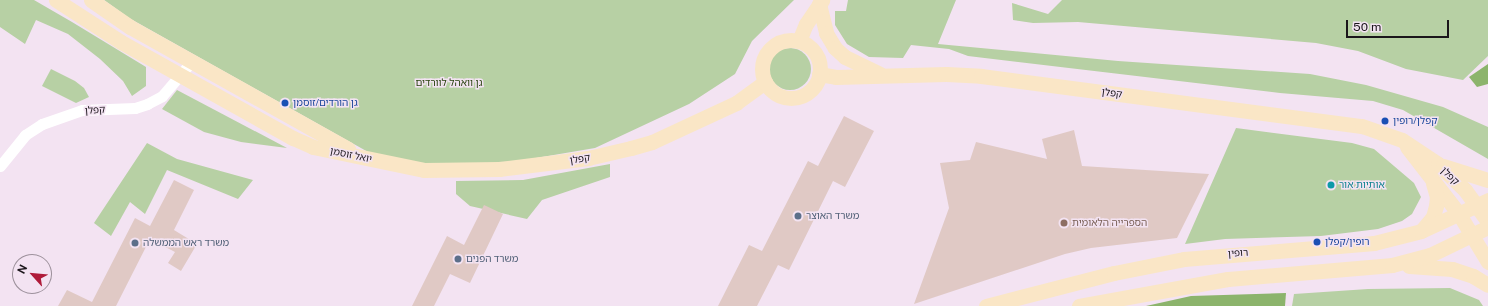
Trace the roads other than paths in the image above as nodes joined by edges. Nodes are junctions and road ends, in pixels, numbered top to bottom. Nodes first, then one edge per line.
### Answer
1 (56, 0) edge
2 (91, 0) edge
3 (821, 2) edge
4 (799, 41) junction
5 (192, 62) junction
6 (819, 74) junction
7 (181, 76) junction
8 (883, 76) junction
9 (765, 82) junction
10 (1402, 140) junction
11 (379, 161) junction
12 (1438, 164) junction
13 (0, 166) edge
14 (1432, 180) junction
15 (1488, 180) edge
16 (1482, 203) edge
17 (1459, 214) junction
18 (1488, 222) edge
19 (1488, 227) edge
20 (1421, 231) junction
21 (1472, 235) junction
22 (1488, 262) edge
23 (1392, 266) junction
24 (1488, 285) edge
25 (986, 306) edge
26 (1079, 306) edge

1 - 7 street, יואל זוסמן
2 - 5 street, יואל זוסמן
3 - 4 street
3 - 8 street
4 - 6 street
4 - 9 street
5 - 7 street, קפלן
5 - 11 street, יואל זוסמן
6 - 8 street, קפלן
6 - 9 street
7 - 11 street, יואל זוסמן
7 - 13 street, קפלן
8 - 10 street, קפלן
9 - 11 street, קפלן
10 - 12 street, קפלן
10 - 14 street, קפלן
12 - 15 street
12 - 16 street, קפלן
14 - 17 street, קפלן
14 - 20 street
16 - 17 street, רופין
16 - 18 street, קפלן
17 - 20 street, רופין
17 - 21 street, קפלן
19 - 21 street
20 - 25 street, רופין
21 - 22 street, קפלן
21 - 23 street
23 - 24 street
23 - 26 street

